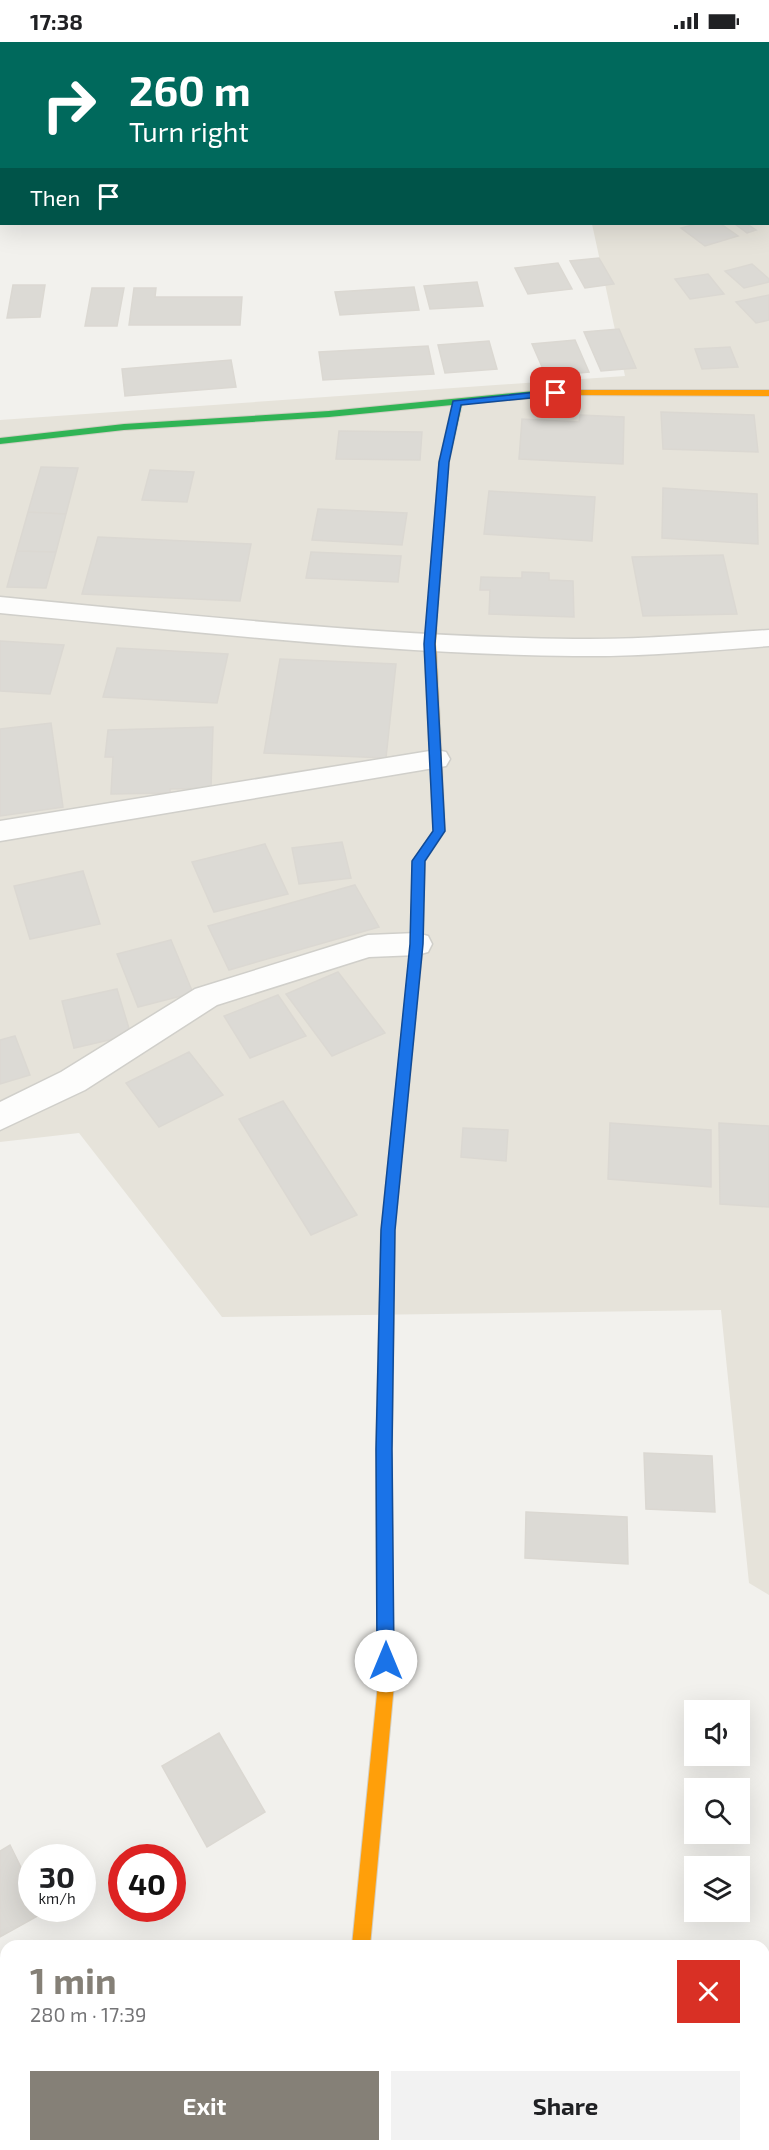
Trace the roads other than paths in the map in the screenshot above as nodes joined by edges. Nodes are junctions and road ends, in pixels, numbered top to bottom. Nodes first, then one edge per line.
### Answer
1 (769, 393) edge
2 (457, 403) junction
3 (0, 441) edge
4 (0, 605) edge
5 (769, 638) edge
6 (430, 644) junction
7 (436, 759) junction
8 (0, 831) edge
9 (417, 944) junction
10 (0, 1117) edge
11 (362, 1940) edge

1 - 2 street
2 - 3 street
2 - 6 street
4 - 6 street
5 - 6 street
6 - 7 street
7 - 8 street
7 - 9 street
9 - 10 street
9 - 11 street

